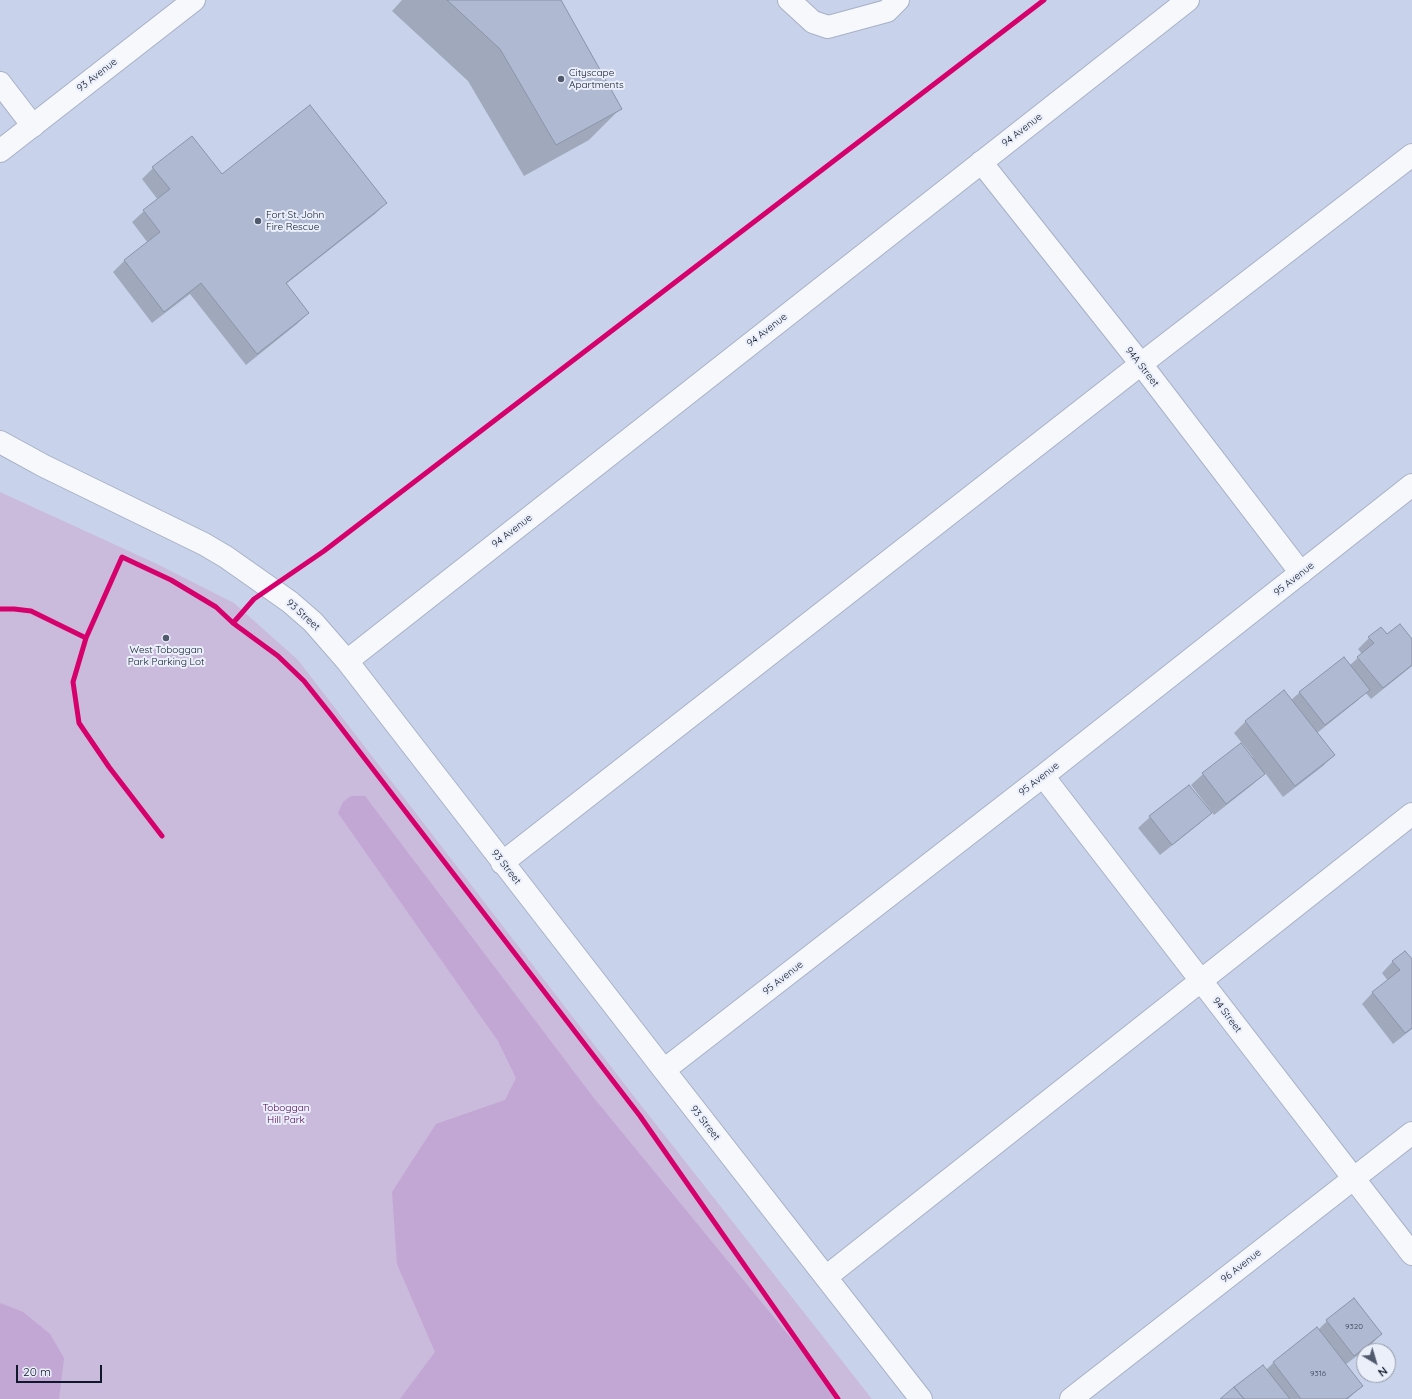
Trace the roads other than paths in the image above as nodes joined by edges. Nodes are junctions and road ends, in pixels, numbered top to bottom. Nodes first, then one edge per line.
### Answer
1 (194, 0) edge
2 (789, 0) edge
3 (898, 0) edge
4 (1188, 0) edge
5 (0, 83) edge
6 (32, 126) junction
7 (0, 151) edge
8 (1412, 155) edge
9 (981, 162) junction
10 (1141, 364) junction
11 (0, 442) edge
12 (1412, 485) edge
13 (1301, 573) junction
14 (347, 661) junction
15 (1043, 776) junction
16 (1412, 814) edge
17 (502, 863) junction
18 (1201, 981) junction
19 (664, 1070) junction
20 (1412, 1133) edge
21 (1353, 1179) junction
22 (1412, 1254) edge
23 (826, 1276) junction
24 (921, 1399) edge
25 (1071, 1399) edge

1 - 6 street, 93 Avenue
2 - 3 street
4 - 9 street, 94 Avenue
5 - 6 street
6 - 7 street, 93 Avenue
8 - 10 street
9 - 10 street, 94A Street
9 - 14 street, 94 Avenue
10 - 13 street, 94A Street
10 - 17 street
11 - 14 street, 93 Street
12 - 13 street, 95 Avenue
13 - 15 street, 95 Avenue
14 - 17 street, 93 Street
15 - 18 street, 94 Street
15 - 19 street, 95 Avenue
16 - 18 street
17 - 19 street, 93 Street
18 - 21 street, 94 Street
18 - 23 street
19 - 23 street, 93 Street
20 - 21 street, 96 Avenue
21 - 22 street, 94 Street
21 - 25 street, 96 Avenue
23 - 24 street, 93 Street

